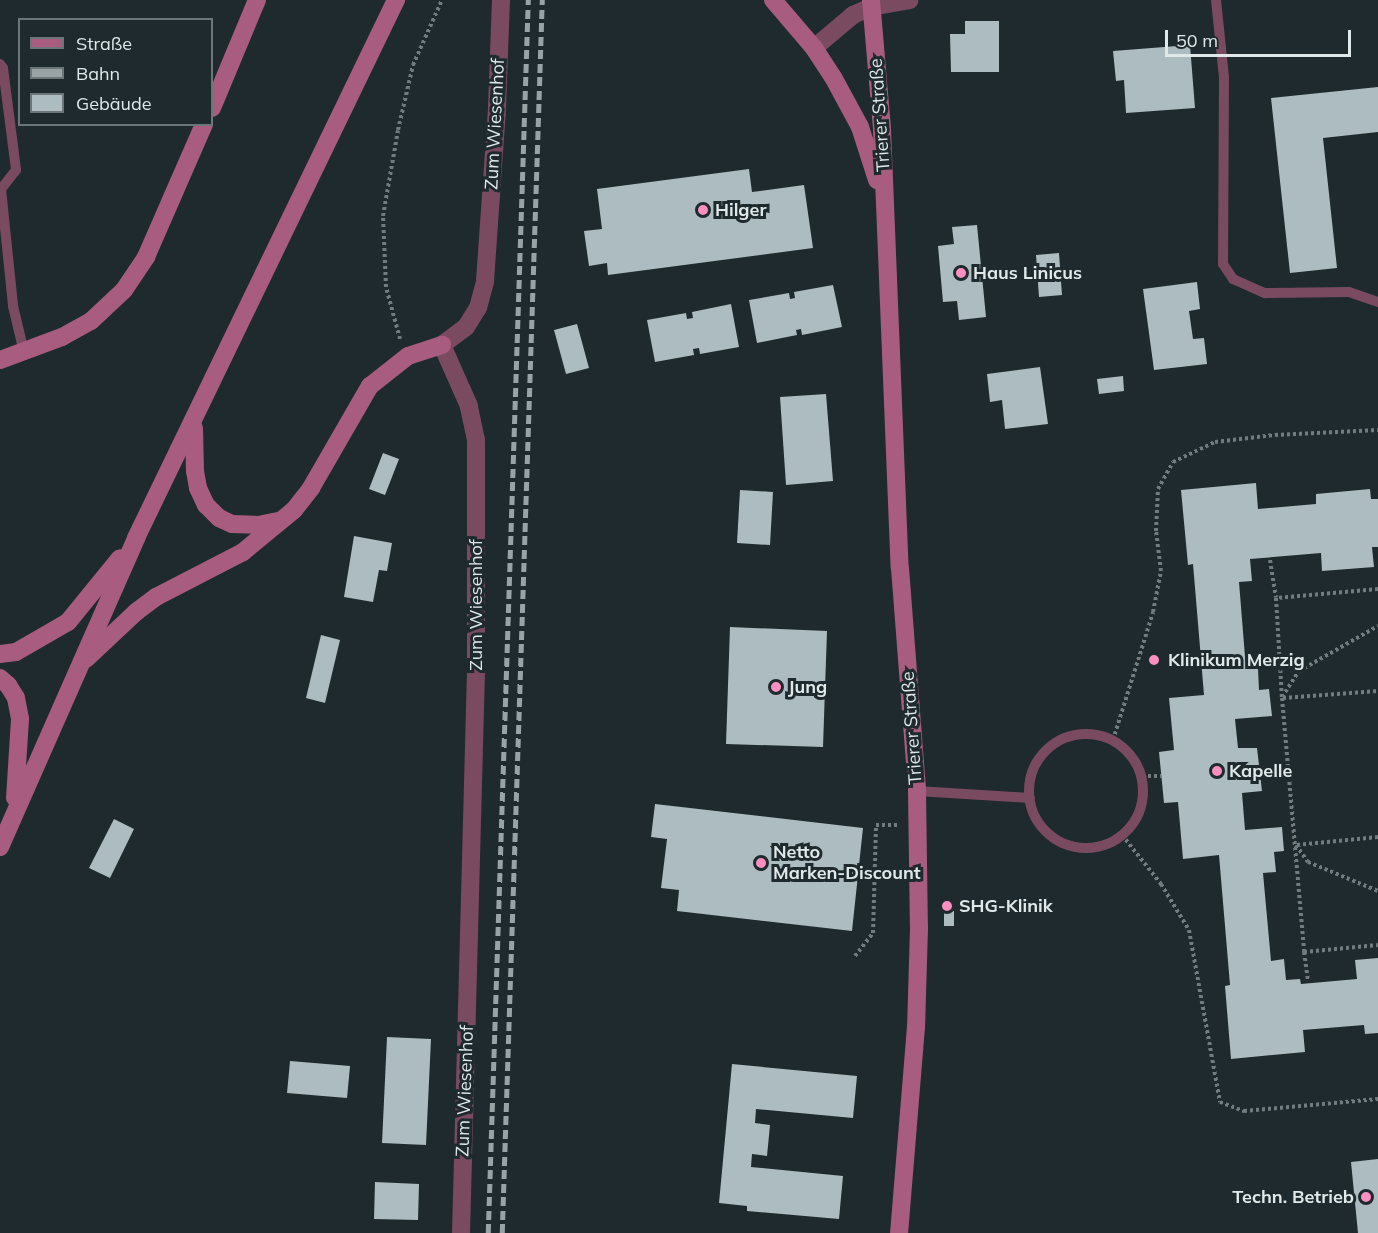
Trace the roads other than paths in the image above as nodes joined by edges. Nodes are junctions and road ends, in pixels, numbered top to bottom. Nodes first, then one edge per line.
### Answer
1 (257, 0) edge
2 (396, 0) edge
3 (501, 0) edge
4 (772, 0) edge
5 (909, 0) edge
6 (1216, 0) edge
7 (871, 3) edge
8 (814, 48) junction
9 (0, 64) edge
10 (213, 106) edge
11 (203, 126) edge
12 (886, 223) junction
13 (1378, 302) edge
14 (442, 345) junction
15 (24, 352) junction
16 (0, 360) edge
17 (194, 423) junction
18 (279, 521) junction
19 (136, 538) junction
20 (0, 654) edge
21 (78, 667) junction
22 (0, 678) edge
23 (917, 791) junction
24 (1030, 798) junction
25 (14, 810) junction
26 (0, 847) edge
27 (461, 1233) edge
28 (899, 1233) edge

1 - 10 main road
2 - 17 main road
3 - 14 street, Zum Wiesenhof
4 - 8 main road, Trierer Straße
5 - 7 street
6 - 13 lane
7 - 8 street
7 - 12 main road, Trierer Straße
8 - 12 main road, Trierer Straße
9 - 15 lane
11 - 15 main road
12 - 23 main road, Trierer Straße
14 - 18 main road
14 - 27 street, Zum Wiesenhof
15 - 16 main road
17 - 18 main road
17 - 19 main road
18 - 21 main road
19 - 20 main road
19 - 21 main road
21 - 25 main road
22 - 25 main road
23 - 24 lane
23 - 28 main road, Trierer Straße
24 - 24 lane
25 - 26 main road

